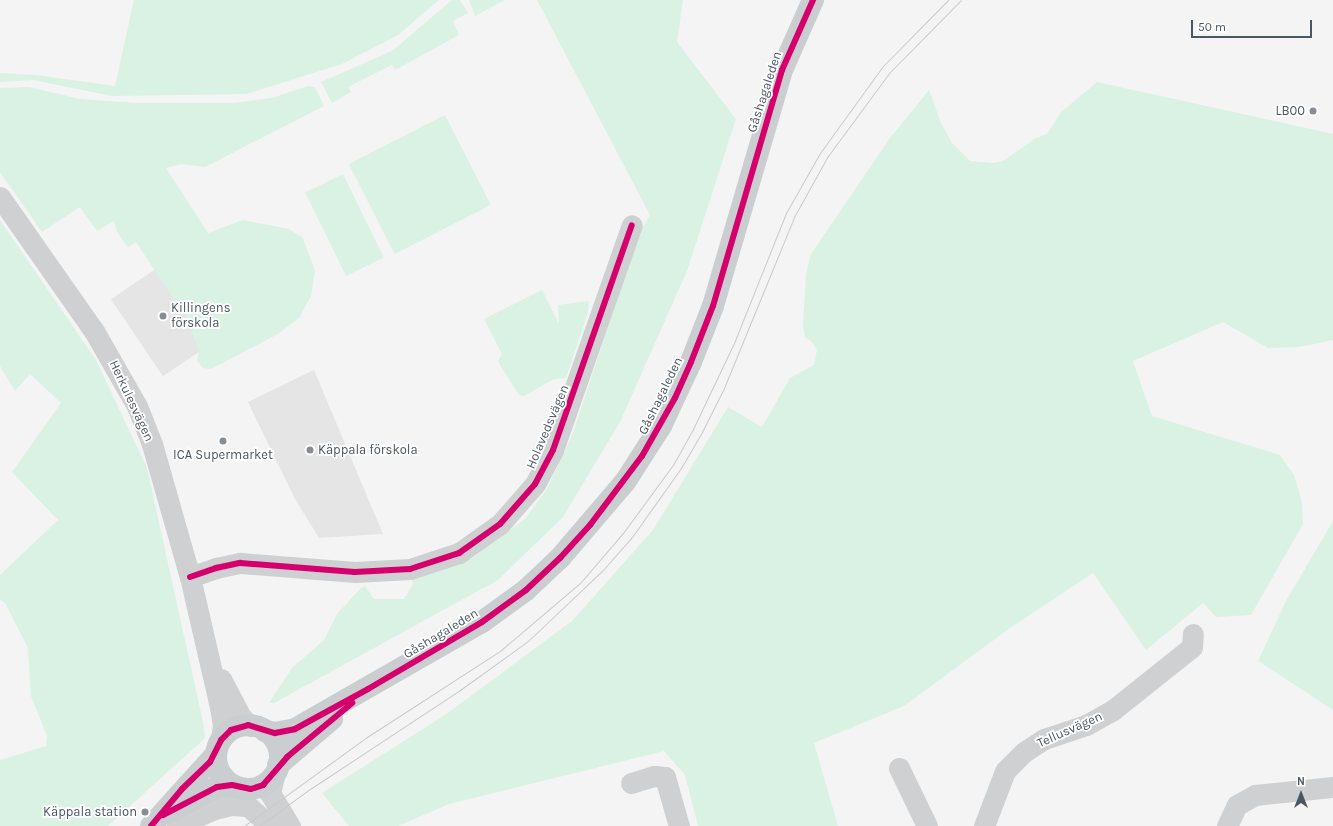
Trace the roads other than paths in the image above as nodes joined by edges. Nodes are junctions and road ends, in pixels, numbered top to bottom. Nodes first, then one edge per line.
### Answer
1 (813, 0) edge
2 (0, 197) edge
3 (632, 225) dead end
4 (190, 577) junction
5 (1193, 634) dead end
6 (209, 657) junction
7 (368, 689) junction
8 (258, 728) junction
9 (218, 747) junction
10 (899, 768) dead end
11 (277, 769) junction
12 (630, 783) dead end
13 (1333, 787) edge
14 (240, 793) junction
15 (162, 823) edge
16 (270, 826) edge
17 (290, 826) edge
18 (679, 826) edge
19 (927, 826) edge
20 (984, 826) edge
21 (1227, 826) edge

1 - 7 main road, Gåshagaleden
2 - 4 street, Herkulesvägen
3 - 4 street, Holavedsvägen
4 - 6 street, Herkulesvägen
5 - 20 street, Tellusvägen
6 - 8 street, Herkulesvägen
6 - 9 street, Herkulesvägen
7 - 8 main road, Gåshagaleden
7 - 11 main road, Gåshagaleden
8 - 9 main road, Gåshagaleden
8 - 11 main road
9 - 14 main road
9 - 15 main road, Gåshagaleden
10 - 19 street
11 - 14 main road, Gåshagaleden
11 - 17 street
12 - 18 street
13 - 21 street
14 - 15 main road, Gåshagaleden
14 - 16 street

